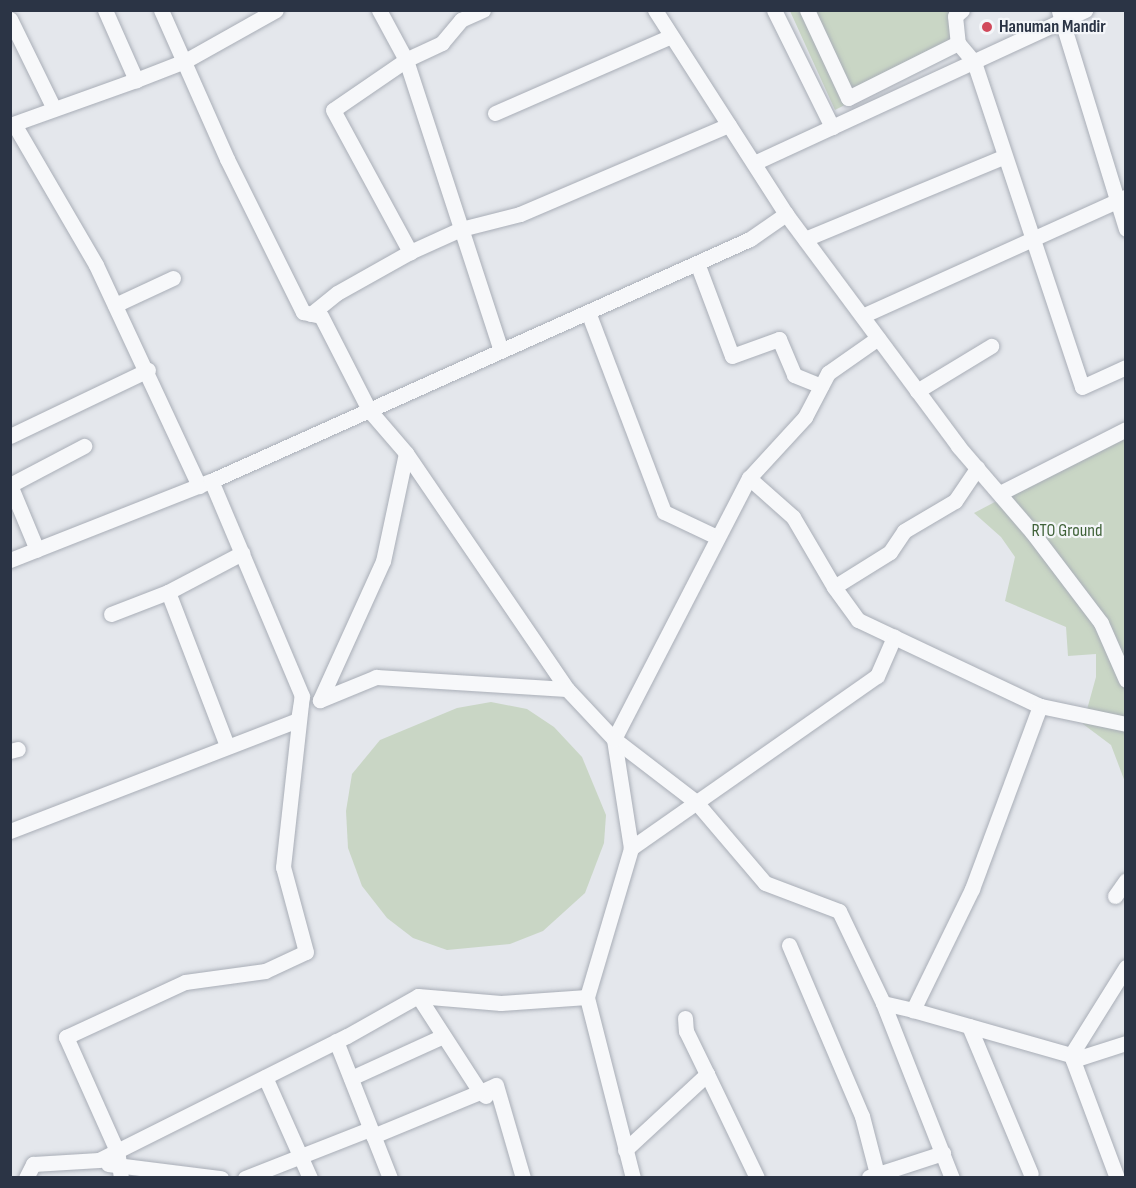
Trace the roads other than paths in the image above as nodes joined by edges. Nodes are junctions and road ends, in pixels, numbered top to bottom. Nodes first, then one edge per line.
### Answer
1 (105, 10) edge
2 (161, 10) edge
3 (379, 10) edge
4 (483, 10) edge
5 (655, 10) edge
6 (774, 10) edge
7 (807, 10) edge
8 (962, 10) edge
9 (1085, 10) edge
10 (268, 13) edge
11 (1060, 16) edge
12 (10, 19) edge
13 (672, 36) junction
14 (958, 43) junction
15 (406, 60) junction
16 (185, 61) junction
17 (974, 62) junction
18 (136, 80) junction
19 (848, 97) junction
20 (54, 109) junction
21 (495, 113) dead end
22 (12, 124) edge
23 (729, 125) junction
24 (832, 127) junction
25 (1003, 157) junction
26 (754, 164) junction
27 (1121, 199) edge
28 (786, 214) junction
29 (461, 229) junction
30 (1125, 229) edge
31 (1032, 238) junction
32 (805, 239) junction
33 (410, 252) junction
34 (697, 263) junction
35 (173, 278) dead end
36 (115, 305) junction
37 (588, 312) junction
38 (311, 314) junction
39 (862, 316) junction
40 (878, 338) junction
41 (991, 346) dead end
42 (501, 351) junction
43 (1125, 367) edge
44 (148, 370) junction
45 (821, 386) junction
46 (917, 391) junction
47 (369, 410) junction
48 (1125, 429) edge
49 (10, 436) edge
50 (84, 446) dead end
51 (406, 453) junction
52 (977, 468) junction
53 (749, 478) junction
54 (205, 484) junction
55 (10, 485) edge
56 (1000, 493) junction
57 (717, 537) junction
58 (37, 550) junction
59 (242, 553) junction
60 (10, 560) edge
61 (834, 587) junction
62 (168, 592) junction
63 (111, 614) dead end
64 (894, 637) junction
65 (1125, 680) edge
66 (567, 689) junction
67 (302, 696) junction
68 (1040, 706) junction
69 (1125, 724) edge
70 (614, 739) junction
71 (227, 746) junction
72 (696, 802) junction
73 (10, 831) edge
74 (631, 848) junction
75 (1125, 880) edge
76 (1114, 896) dead end
77 (789, 945) dead end
78 (1125, 966) edge
79 (418, 996) junction
80 (587, 997) junction
81 (883, 1003) junction
82 (913, 1010) junction
83 (685, 1018) dead end
84 (969, 1026) junction
85 (443, 1036) junction
86 (336, 1041) junction
87 (1125, 1043) edge
88 (1072, 1058) junction
89 (707, 1074) junction
90 (265, 1077) junction
91 (351, 1078) junction
92 (480, 1092) junction
93 (372, 1132) junction
94 (625, 1150) junction
95 (943, 1153) junction
96 (301, 1156) junction
97 (119, 1165) edge
98 (1031, 1174) dead end
99 (874, 1177) edge
100 (26, 1178) edge
101 (221, 1178) edge
102 (245, 1178) edge
103 (310, 1178) edge
104 (390, 1178) edge
105 (523, 1178) edge
106 (633, 1178) edge
107 (758, 1178) edge
108 (952, 1178) edge
109 (1117, 1178) edge

1 - 18 street
2 - 16 street
3 - 15 street
4 - 15 street
5 - 13 street
6 - 24 street
7 - 19 street
8 - 14 street
9 - 11 street
10 - 16 street
11 - 17 street
11 - 27 street
12 - 20 street
13 - 21 street
13 - 23 street
14 - 17 street
14 - 19 street
15 - 29 street
15 - 33 street
16 - 18 street
16 - 38 street
17 - 24 street
17 - 25 street
18 - 20 street
19 - 24 street
20 - 22 street
22 - 36 street
23 - 26 street
23 - 29 street
24 - 26 street
25 - 31 street
25 - 32 street
26 - 28 street
27 - 30 street
27 - 31 street
28 - 32 street
28 - 34 street
29 - 33 street
29 - 42 street
31 - 39 street
31 - 43 street
32 - 39 street
33 - 38 street
34 - 37 street
34 - 45 street
35 - 36 street
36 - 44 street
37 - 42 street
37 - 57 street
38 - 47 street
39 - 40 street
40 - 45 street
40 - 46 street
41 - 46 street
42 - 47 street
44 - 49 street
44 - 54 street
45 - 53 street
46 - 52 street
47 - 51 street
47 - 54 street
48 - 56 street
50 - 55 street
51 - 66 street
51 - 66 street
52 - 56 street
52 - 61 street
53 - 57 street
53 - 61 street
54 - 58 street
54 - 59 street
55 - 58 street
56 - 65 street
57 - 70 street
58 - 60 street
59 - 62 street
59 - 67 street
61 - 64 street
62 - 63 street
62 - 71 street
64 - 68 street
64 - 72 street
66 - 70 street
67 - 71 street
67 - 97 street
68 - 69 street
68 - 82 street
70 - 72 street
70 - 74 street
71 - 73 street
72 - 74 street
72 - 81 street
74 - 80 street
75 - 76 street
77 - 99 street
78 - 88 street
79 - 80 street
79 - 85 street
79 - 86 street
80 - 94 street
81 - 82 street
81 - 95 street
82 - 84 street
83 - 89 street
84 - 88 street
84 - 98 street
85 - 91 street
85 - 92 street
86 - 90 street
86 - 91 street
87 - 88 street
88 - 109 street
89 - 94 street
89 - 107 street
90 - 96 street
90 - 97 street
91 - 93 street
92 - 93 street
92 - 105 street
93 - 96 street
93 - 104 street
94 - 106 street
95 - 99 street
95 - 108 street
96 - 102 street
96 - 103 street
97 - 100 street
97 - 101 street

